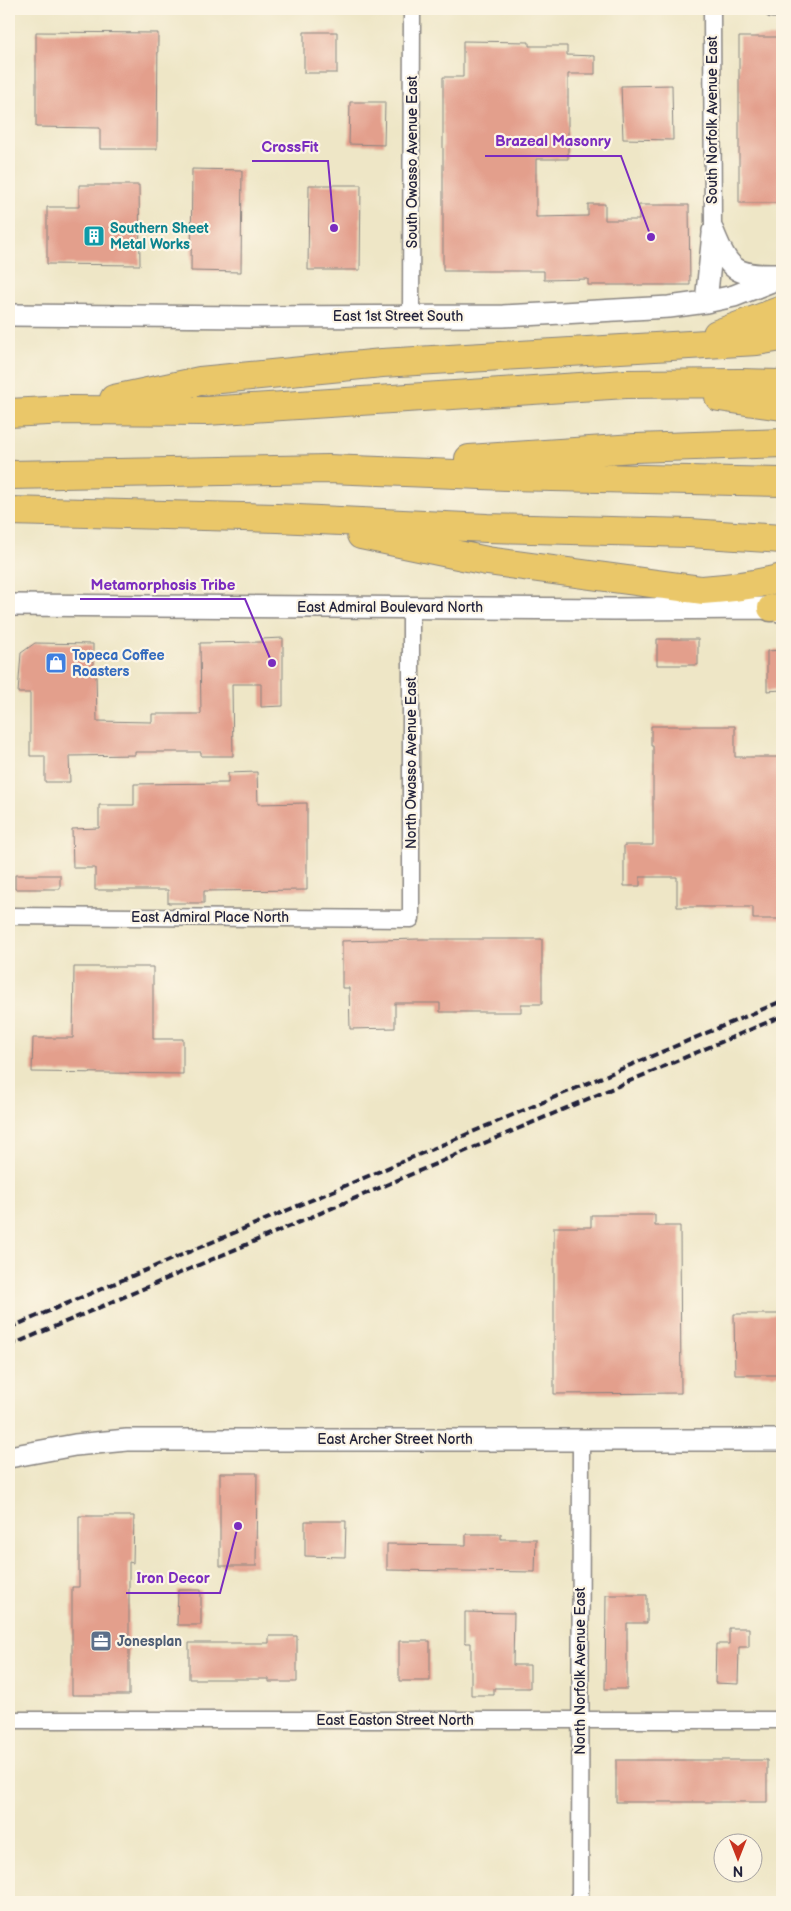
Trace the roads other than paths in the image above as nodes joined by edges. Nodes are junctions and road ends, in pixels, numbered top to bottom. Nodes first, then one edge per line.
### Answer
1 (412, 9) edge
2 (712, 9) edge
3 (772, 9) edge
4 (782, 9) edge
5 (713, 231) junction
6 (782, 276) edge
7 (706, 302) junction
8 (782, 310) edge
9 (9, 315) edge
10 (411, 316) junction
11 (782, 337) edge
12 (685, 345) junction
13 (626, 384) junction
14 (782, 384) edge
15 (782, 406) edge
16 (67, 410) junction
17 (9, 413) edge
18 (782, 443) edge
19 (328, 469) junction
20 (9, 475) edge
21 (782, 482) edge
22 (9, 511) edge
23 (277, 518) junction
24 (770, 538) edge
25 (782, 578) edge
26 (9, 605) edge
27 (411, 608) junction
28 (779, 609) edge
29 (9, 916) edge
30 (411, 919) joint
31 (581, 1440) junction
32 (782, 1440) edge
33 (9, 1457) edge
34 (9, 1720) edge
35 (580, 1720) junction
36 (782, 1720) edge
37 (580, 1902) edge

1 - 10 street, South Owasso Avenue East
2 - 5 street, South Norfolk Avenue East
3 - 4 street
5 - 6 street
5 - 7 street
6 - 7 street, East 1st Street South
7 - 10 street, East 1st Street South
8 - 12 highway
9 - 10 street, East 1st Street South
11 - 12 highway
12 - 16 highway
13 - 14 highway
13 - 15 highway
13 - 16 highway
16 - 17 highway
18 - 19 highway
19 - 20 highway
19 - 21 highway
22 - 23 highway
23 - 24 highway
23 - 25 highway
26 - 27 street, East Admiral Boulevard North
27 - 28 street, East Admiral Boulevard North
27 - 30 street, North Owasso Avenue East
29 - 30 street, East Admiral Place North
31 - 32 street, East Archer Street North
31 - 33 street, East Archer Street North
31 - 35 street, North Norfolk Avenue East
34 - 35 street, East Easton Street North
35 - 36 street, East Easton Street North
35 - 37 street, North Norfolk Avenue East

